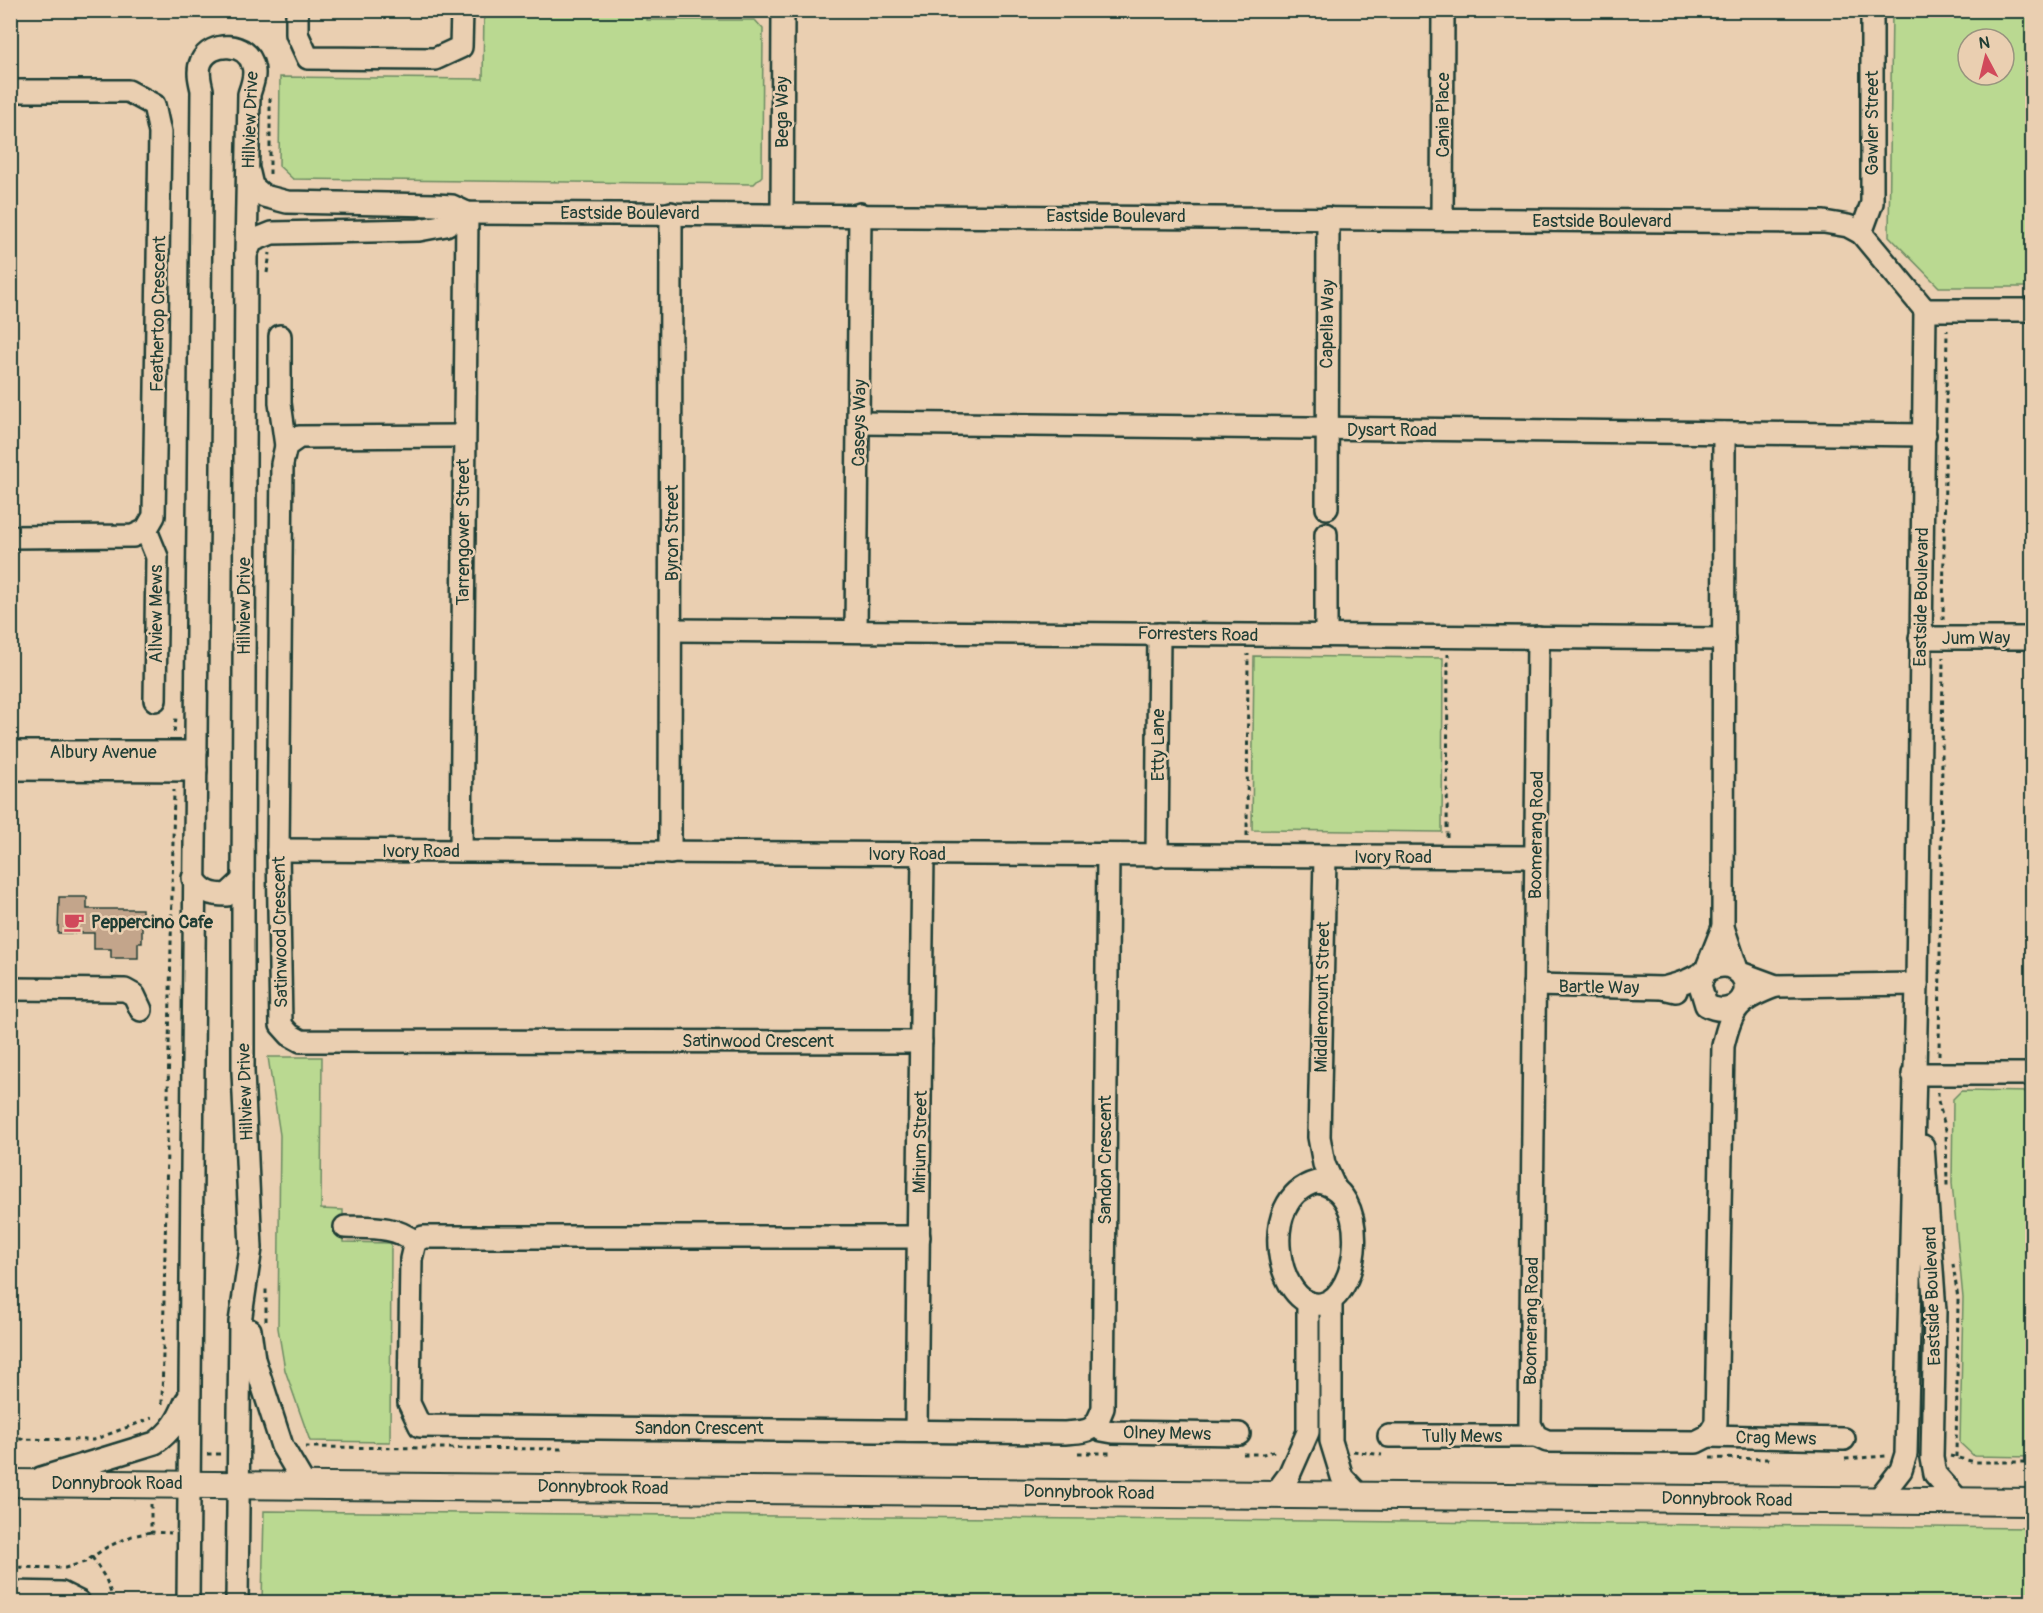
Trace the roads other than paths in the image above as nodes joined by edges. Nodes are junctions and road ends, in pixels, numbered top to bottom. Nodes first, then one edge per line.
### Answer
1 (297, 10) edge
2 (462, 10) edge
3 (783, 10) edge
4 (1443, 10) edge
5 (1872, 10) edge
6 (10, 91) edge
7 (249, 169) junction
8 (468, 213) junction
9 (671, 213) junction
10 (782, 214) junction
11 (860, 214) junction
12 (1328, 218) junction
13 (1442, 219) junction
14 (1861, 233) junction
15 (246, 254) junction
16 (1925, 310) junction
17 (2032, 310) edge
18 (280, 336) dead end
19 (859, 423) junction
20 (1326, 429) junction
21 (1724, 432) junction
22 (1925, 435) junction
23 (464, 436) junction
24 (286, 446) junction
25 (1327, 508) dead end
26 (146, 530) junction
27 (1326, 534) dead end
28 (10, 537) edge
29 (672, 630) junction
30 (856, 631) junction
31 (1159, 634) junction
32 (1326, 635) junction
33 (1538, 637) junction
34 (1920, 638) junction
35 (2032, 638) edge
36 (1724, 639) junction
37 (155, 700) dead end
38 (10, 753) edge
39 (174, 760) junction
40 (196, 761) junction
41 (10, 769) edge
42 (278, 850) junction
43 (461, 851) junction
44 (669, 853) junction
45 (923, 854) junction
46 (1108, 855) junction
47 (1157, 855) junction
48 (1324, 856) junction
49 (1536, 857) junction
50 (193, 878) junction
51 (243, 880) junction
52 (1723, 927) junction
53 (1707, 972) junction
54 (1738, 972) junction
55 (1917, 984) junction
56 (1534, 986) junction
57 (1776, 986) junction
58 (1664, 988) junction
59 (10, 989) edge
60 (1738, 1004) junction
61 (1706, 1005) junction
62 (141, 1010) dead end
63 (921, 1042) junction
64 (1723, 1046) junction
65 (2032, 1074) edge
66 (1913, 1079) junction
67 (1319, 1137) junction
68 (1335, 1188) junction
69 (1296, 1191) junction
70 (345, 1227) dead end
71 (918, 1237) junction
72 (415, 1242) junction
73 (251, 1248) junction
74 (1331, 1301) junction
75 (1308, 1302) junction
76 (190, 1390) junction
77 (1097, 1425) junction
78 (916, 1430) junction
79 (1536, 1436) junction
80 (1708, 1436) junction
81 (1239, 1444) road end
82 (1387, 1445) road end
83 (1843, 1449) road end
84 (18, 1483) edge
85 (189, 1484) junction
86 (238, 1484) junction
87 (305, 1485) junction
88 (1196, 1493) junction
89 (1275, 1494) junction
90 (1359, 1495) junction
91 (1422, 1496) junction
92 (1877, 1500) junction
93 (1959, 1501) junction
94 (2032, 1502) edge
95 (10, 1592) edge
96 (79, 1602) edge
97 (188, 1602) edge
98 (237, 1602) edge

1 - 2 street
3 - 10 street, Bega Way
4 - 13 street, Cania Place
5 - 14 street, Gawler Street
6 - 26 street, Feathertop Crescent
7 - 8 street, Eastside Boulevard
7 - 15 street, Hillview Drive
7 - 40 street, Hillview Drive
8 - 9 street, Eastside Boulevard
8 - 15 street, Eastside Boulevard
8 - 23 street, Tarrengower Street
9 - 10 street, Eastside Boulevard
9 - 29 street, Byron Street
10 - 11 street, Eastside Boulevard
11 - 12 street, Eastside Boulevard
11 - 19 street, Caseys Way
12 - 13 street, Eastside Boulevard
12 - 20 street, Capella Way
13 - 14 street, Eastside Boulevard
14 - 16 street
15 - 51 street, Hillview Drive
16 - 17 street
16 - 22 street, Eastside Boulevard
18 - 24 street, Satinwood Crescent
19 - 20 street, Dysart Road
19 - 30 street, Caseys Way
20 - 21 street, Dysart Road
20 - 25 street, Capella Way
21 - 22 street, Dysart Road
21 - 36 street
22 - 34 street, Eastside Boulevard
23 - 24 street
23 - 43 street, Tarrengower Street
24 - 42 street, Satinwood Crescent
26 - 28 street
26 - 37 street, Allview Mews
27 - 32 street
29 - 30 street, Forresters Road
29 - 44 street, Byron Street
30 - 31 street, Forresters Road
31 - 32 street, Forresters Road
31 - 47 street, Etty Lane
32 - 33 street, Forresters Road
33 - 36 street, Forresters Road
33 - 49 street, Boomerang Road
34 - 35 street, Jum Way
34 - 55 street, Eastside Boulevard
36 - 52 street
38 - 39 street, Albury Avenue
39 - 40 street, Albury Avenue
39 - 41 street, Albury Avenue
40 - 50 street, Hillview Drive
42 - 43 street, Ivory Road
42 - 63 street, Satinwood Crescent
43 - 44 street, Ivory Road
44 - 45 street, Ivory Road
45 - 46 street, Ivory Road
45 - 63 street, Mirium Street
46 - 47 street, Ivory Road
46 - 77 street, Sandon Crescent
47 - 48 street, Ivory Road
48 - 49 street, Ivory Road
48 - 67 street, Middlemount Street
49 - 56 street, Boomerang Road
50 - 51 street
50 - 76 street, Hillview Drive
51 - 73 street, Hillview Drive
52 - 53 street
52 - 54 street
53 - 54 street
53 - 58 street
53 - 61 street
54 - 57 street
54 - 60 street
55 - 57 street
55 - 66 street, Eastside Boulevard
56 - 58 street, Bartle Way
56 - 79 street, Boomerang Road
57 - 60 street
58 - 61 street
59 - 62 street
60 - 61 street
60 - 64 street
61 - 64 street
63 - 71 street, Mirium Street
64 - 80 street
65 - 66 street
66 - 92 street, Eastside Boulevard
66 - 93 street, Eastside Boulevard
67 - 68 street, Middlemount Street
67 - 69 street, Middlemount Street
68 - 69 street
68 - 74 street
69 - 75 street
70 - 72 street
71 - 72 street
71 - 78 street, Mirium Street
72 - 78 street, Sandon Crescent
73 - 86 street, Hillview Drive
73 - 87 street
74 - 75 street
74 - 90 street
75 - 89 street
76 - 84 street
76 - 85 street, Hillview Drive
77 - 78 street, Sandon Crescent
77 - 81 street, Olney Mews
79 - 80 street
79 - 82 street, Tully Mews
80 - 83 street, Crag Mews
84 - 85 main road, Donnybrook Road
85 - 86 main road, Donnybrook Road
85 - 97 street, Hillview Drive
86 - 87 main road, Donnybrook Road
86 - 98 street, Hillview Drive
87 - 88 main road, Donnybrook Road
88 - 89 main road, Donnybrook Road
88 - 91 main road, Donnybrook Road
89 - 90 main road, Donnybrook Road
90 - 91 main road, Donnybrook Road
91 - 92 main road, Donnybrook Road
92 - 93 main road, Donnybrook Road
93 - 94 main road, Donnybrook Road
95 - 96 street

